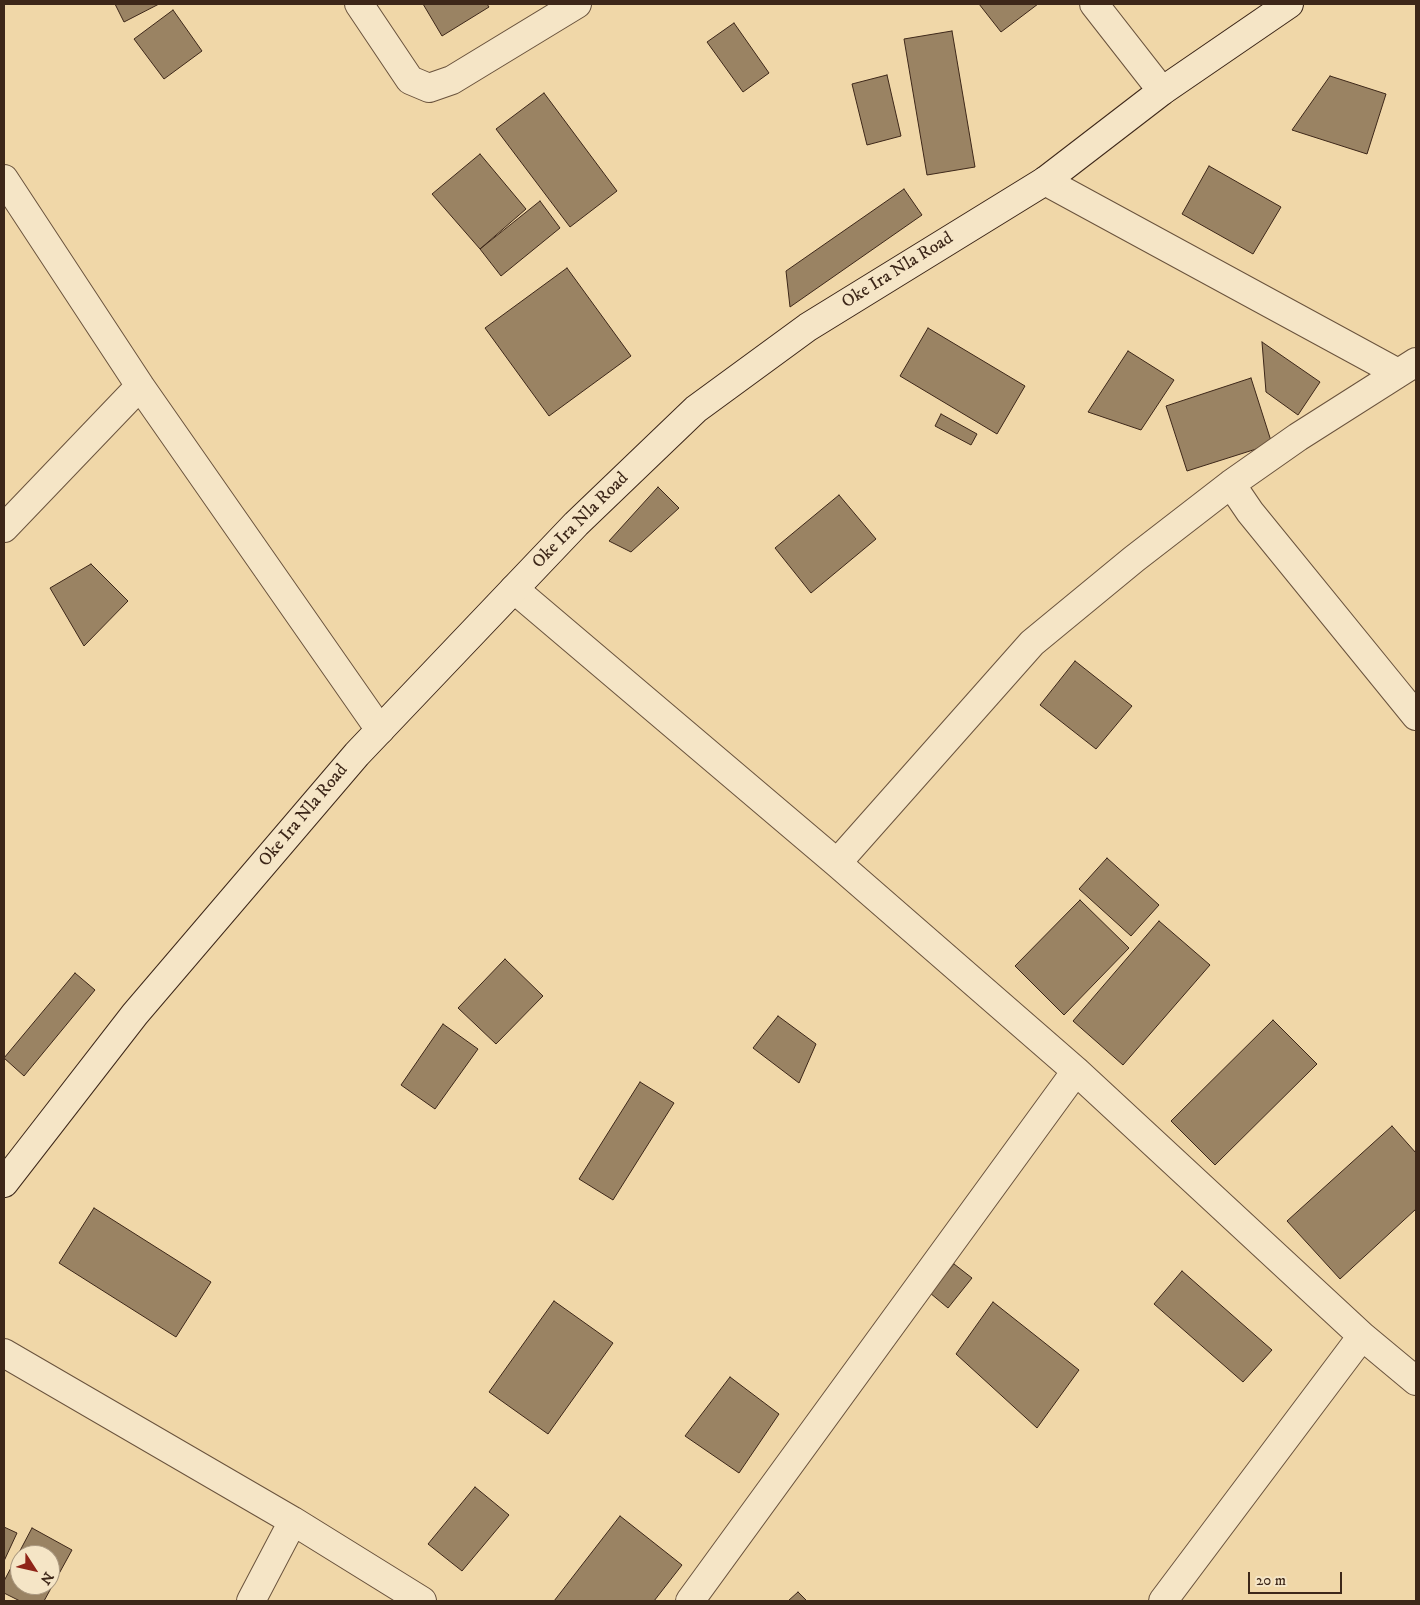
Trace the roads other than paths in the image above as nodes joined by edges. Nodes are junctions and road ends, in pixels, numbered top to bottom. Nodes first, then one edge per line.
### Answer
1 (359, 4) edge
2 (577, 4) edge
3 (1094, 4) edge
4 (1289, 4) edge
5 (1162, 90) junction
6 (4, 179) edge
7 (1045, 181) junction
8 (1407, 368) edge
9 (140, 386) junction
10 (1231, 484) junction
11 (4, 528) edge
12 (514, 589) junction
13 (1416, 716) edge
14 (380, 730) junction
15 (837, 863) junction
16 (1076, 1071) junction
17 (4, 1183) edge
18 (1362, 1336) junction
19 (4, 1353) edge
20 (1416, 1381) edge
21 (293, 1521) junction
22 (251, 1601) edge
23 (422, 1601) edge
24 (690, 1601) edge
25 (1163, 1601) edge

1 - 2 street
3 - 5 street
4 - 5 street, Oke Ira Nla Road
5 - 7 street, Oke Ira Nla Road
6 - 9 street
7 - 8 street
7 - 12 street, Oke Ira Nla Road
8 - 10 street
9 - 11 street
9 - 14 street
10 - 13 street
10 - 15 street
12 - 14 street, Oke Ira Nla Road
12 - 15 street
14 - 17 street, Oke Ira Nla Road
15 - 16 street
16 - 18 street
16 - 24 street
18 - 20 street
18 - 25 street
19 - 21 street
21 - 22 street
21 - 23 street

